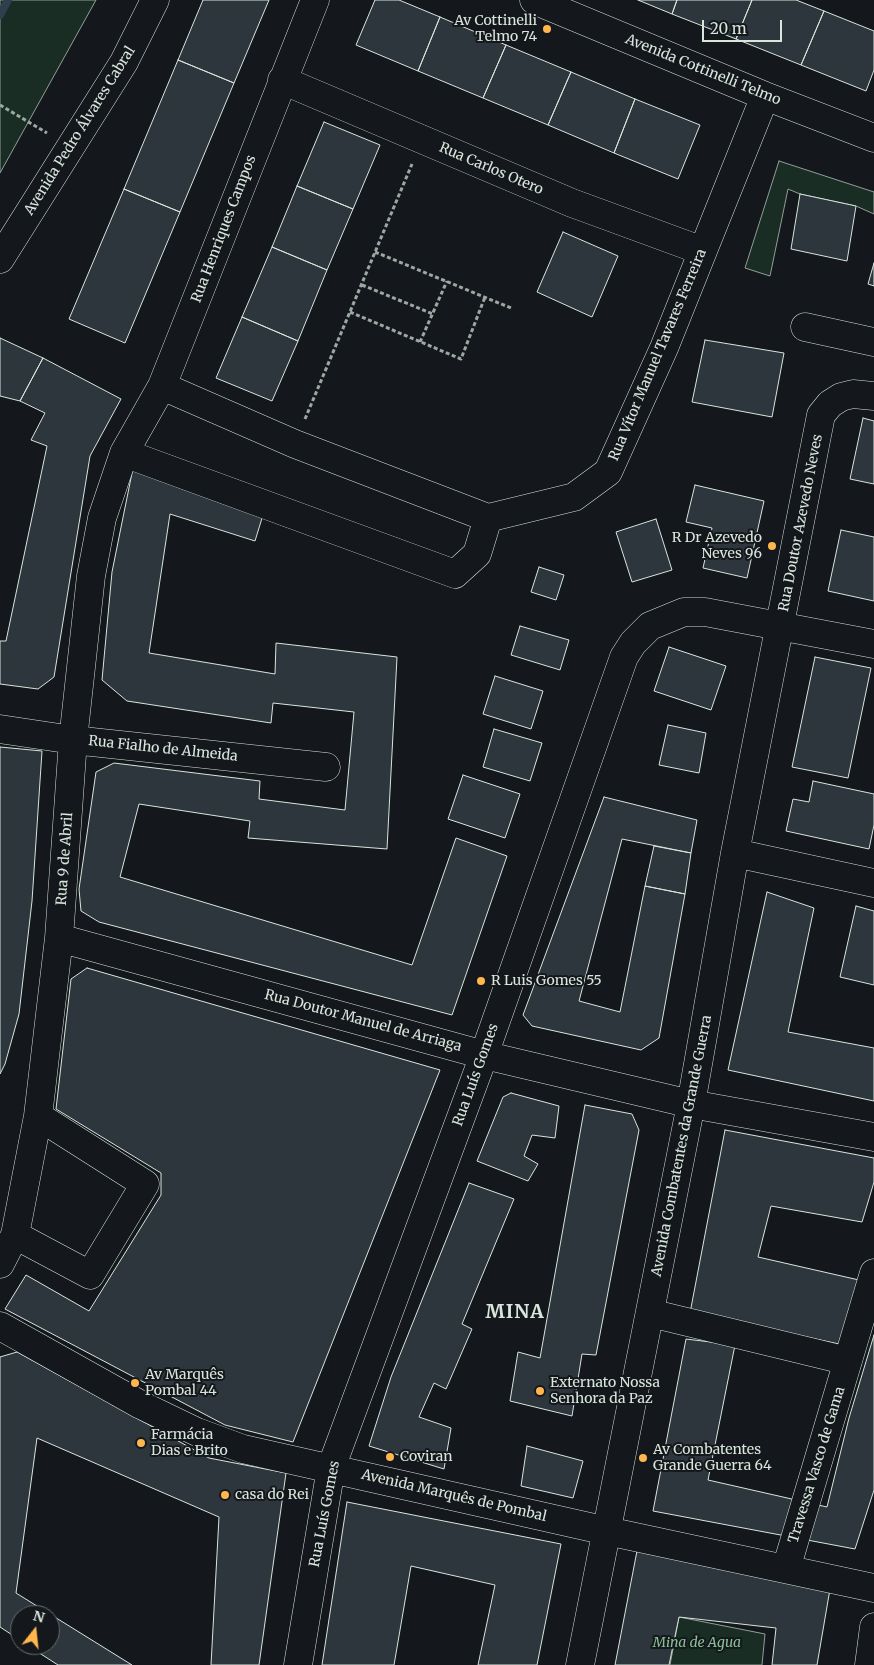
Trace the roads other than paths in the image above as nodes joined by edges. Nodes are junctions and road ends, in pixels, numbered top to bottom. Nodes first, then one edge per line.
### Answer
1 (155, 0) edge
2 (315, 0) edge
3 (534, 0) edge
4 (282, 80) junction
5 (765, 96) junction
6 (874, 138) edge
7 (703, 251) junction
8 (0, 259) edge
9 (805, 327) dead end
10 (874, 342) edge
11 (162, 386) junction
12 (874, 396) edge
13 (124, 453) junction
14 (488, 518) junction
15 (781, 626) junction
16 (874, 644) edge
17 (0, 730) edge
18 (73, 740) junction
19 (326, 767) dead end
20 (735, 853) junction
21 (874, 883) edge
22 (59, 938) junction
23 (484, 1055) junction
24 (691, 1104) junction
25 (38, 1116) junction
26 (874, 1137) edge
27 (14, 1235) junction
28 (0, 1264) edge
29 (874, 1273) edge
30 (650, 1313) junction
31 (0, 1326) edge
32 (848, 1361) junction
33 (331, 1468) junction
34 (607, 1531) junction
35 (786, 1569) junction
36 (874, 1588) edge
37 (874, 1627) edge
38 (298, 1665) edge
39 (580, 1665) edge
40 (869, 1665) edge

1 - 8 street, Avenida Pedro Álvares Cabral
2 - 4 street, Rua Henriques Campos
3 - 5 street, Avenida Cottinelli Telmo
4 - 7 street, Rua Carlos Otero
4 - 11 street, Rua Henriques Campos
5 - 6 street, Avenida Cottinelli Telmo
5 - 7 street, Rua Vítor Manuel Tavares Ferreira
7 - 14 street, Rua Vítor Manuel Tavares Ferreira
9 - 10 street
11 - 13 street, Rua Henriques Campos
11 - 14 street
12 - 15 street, Rua Doutor Azevedo Neves
13 - 14 street
13 - 18 street, Rua 9 de Abril
15 - 16 street, Rua Doutor Azevedo Neves
15 - 20 street, Avenida Combatentes da Grande Guerra
15 - 23 street, Rua Luís Gomes
17 - 18 street, Rua Fialho de Almeida
18 - 19 street, Rua Fialho de Almeida
18 - 22 street, Rua 9 de Abril
20 - 21 street
20 - 24 street, Avenida Combatentes da Grande Guerra
22 - 23 street, Rua Doutor Manuel de Arriaga
22 - 25 street, Rua 9 de Abril
23 - 24 street, Rua Doutor Manuel de Arriaga
23 - 33 street, Rua Luís Gomes
24 - 26 street, Rua Doutor Manuel de Arriaga
24 - 30 street, Avenida Combatentes da Grande Guerra
25 - 27 street, Rua 9 de Abril
25 - 27 street
27 - 28 street, Rua 9 de Abril
29 - 32 street, Travessa Vasco de Gama
30 - 32 street
30 - 34 street, Avenida Combatentes da Grande Guerra
31 - 33 street, Avenida Marquês de Pombal
32 - 35 street, Travessa Vasco de Gama
33 - 34 street, Avenida Marquês de Pombal
33 - 38 street, Rua Luís Gomes
34 - 35 street, Avenida Marquês de Pombal
34 - 39 street, Avenida Combatentes da Grande Guerra
35 - 36 street, Avenida Marquês de Pombal
37 - 40 street

